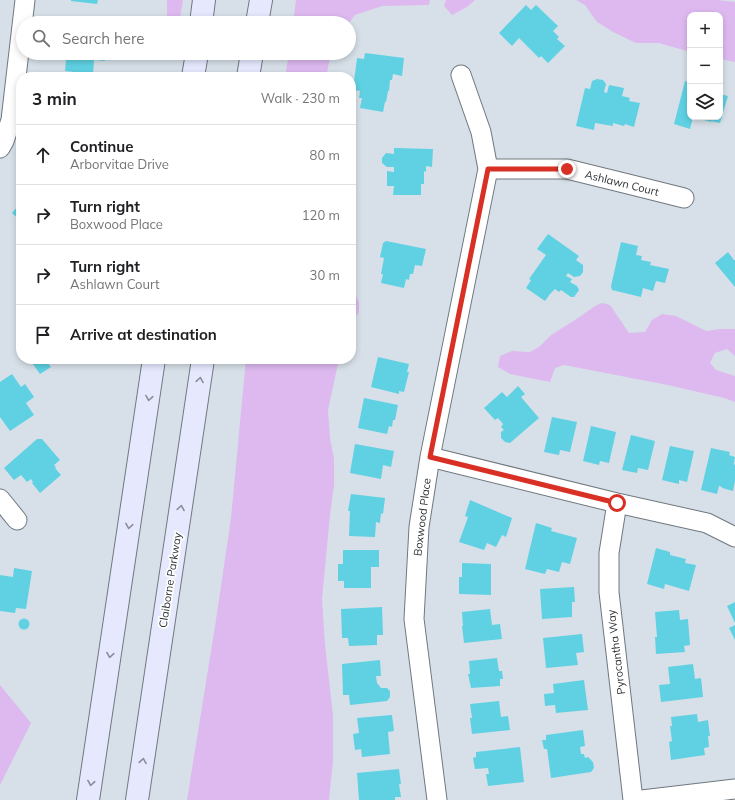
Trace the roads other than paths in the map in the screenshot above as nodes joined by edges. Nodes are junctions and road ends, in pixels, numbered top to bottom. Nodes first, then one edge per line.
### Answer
1 (25, 0) edge
2 (204, 0) edge
3 (261, 0) edge
4 (23, 16) edge
5 (202, 16) edge
6 (258, 16) edge
7 (18, 60) edge
8 (196, 60) edge
9 (251, 60) edge
10 (17, 72) edge
11 (194, 72) edge
12 (249, 72) edge
13 (461, 75) dead end
14 (16, 77) edge
15 (0, 148) edge
16 (488, 169) junction
17 (684, 198) dead end
18 (153, 364) edge
19 (203, 364) edge
20 (430, 457) junction
21 (0, 499) edge
22 (617, 503) junction
23 (17, 520) dead end
24 (735, 537) edge
25 (735, 789) edge
26 (88, 800) edge
27 (137, 800) edge
28 (437, 800) edge
29 (633, 800) edge
30 (642, 800) edge

1 - 4 street
2 - 5 main road
3 - 6 main road
7 - 10 street
8 - 11 main road
9 - 12 main road
13 - 16 street, Boxwood Place
14 - 15 street
16 - 17 street, Ashlawn Court
16 - 20 street, Boxwood Place
18 -> 26 main road
27 -> 19 main road, Claiborne Parkway
20 - 22 street
20 - 28 street, Boxwood Place
21 - 23 street
22 - 24 street
22 - 29 street, Pyrocantha Way
25 - 30 street

